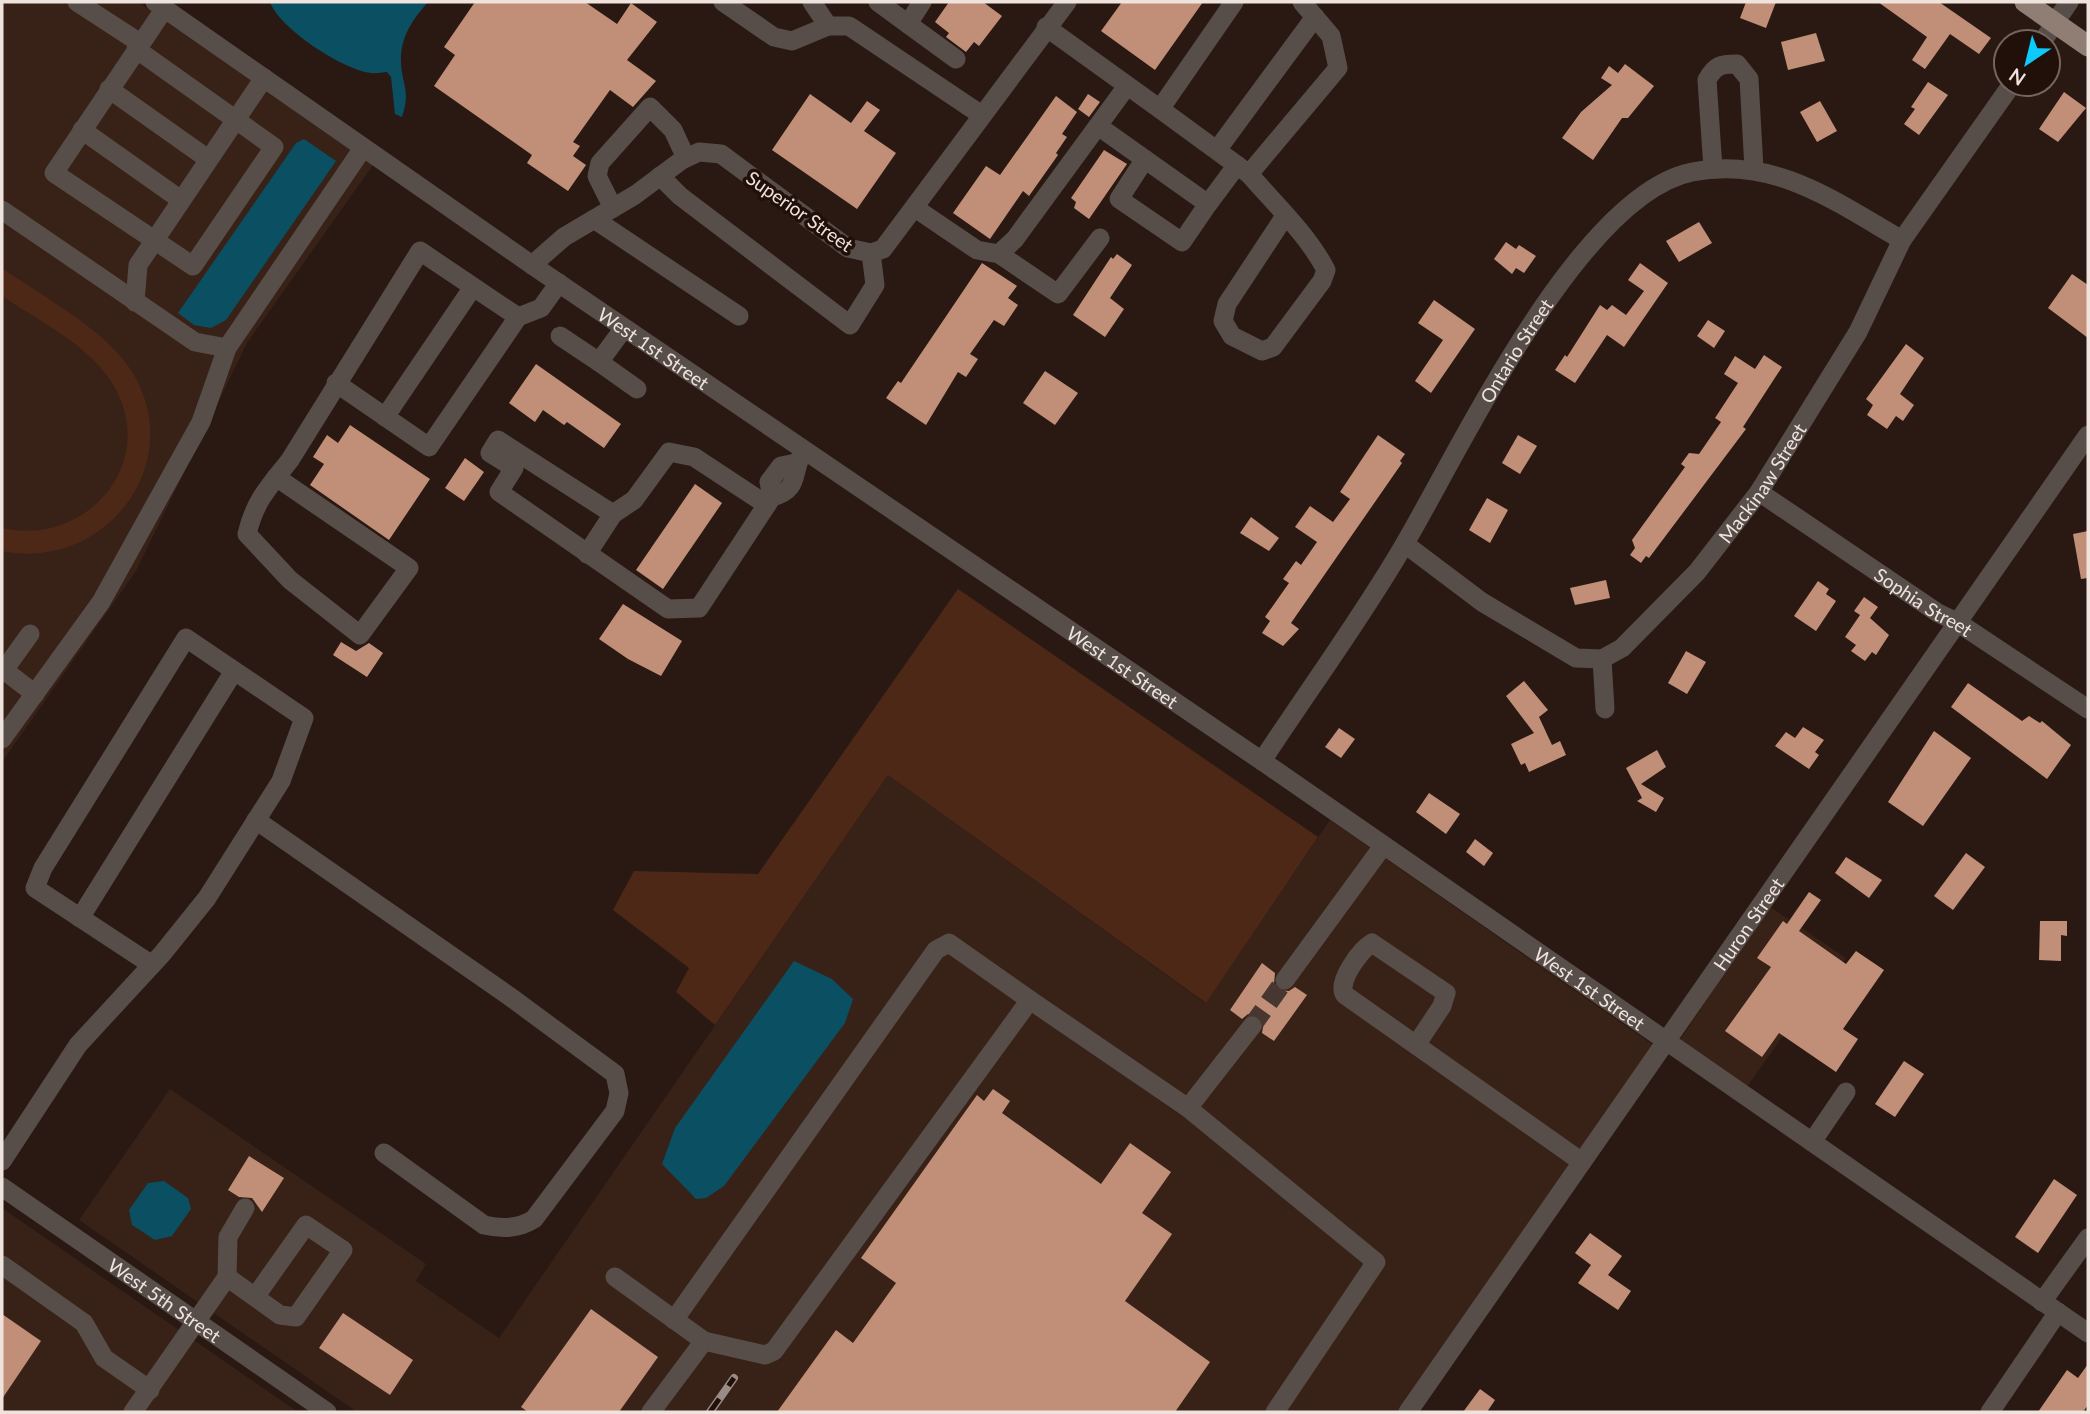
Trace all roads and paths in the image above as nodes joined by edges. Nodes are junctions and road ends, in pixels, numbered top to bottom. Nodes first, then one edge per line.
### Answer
1 (77, 2) edge
2 (723, 2) edge
3 (812, 2) edge
4 (880, 2) edge
5 (922, 2) edge
6 (1067, 2) edge
7 (1234, 2) edge
8 (1302, 2) edge
9 (2025, 2) edge
10 (2069, 2) edge
11 (160, 5) edge
12 (1315, 17) junction
13 (2055, 22) junction
14 (908, 24) junction
15 (828, 26) junction
16 (1046, 27) junction
17 (2051, 28) edge
18 (138, 46) junction
19 (2088, 46) edge
20 (956, 59) dead end
21 (264, 78) junction
22 (1127, 86) junction
23 (109, 89) junction
24 (2002, 98) edge
25 (1160, 109) junction
26 (981, 114) junction
27 (235, 119) junction
28 (1098, 126) junction
29 (82, 130) junction
30 (363, 148) junction
31 (1217, 150) junction
32 (686, 158) junction
33 (208, 159) junction
34 (1145, 159) junction
35 (1243, 169) junction
36 (1713, 169) junction
37 (1754, 169) junction
38 (660, 176) junction
39 (181, 200) junction
40 (1208, 204) junction
41 (613, 208) junction
42 (915, 208) junction
43 (2, 211) edge
44 (1285, 216) junction
45 (594, 219) junction
46 (1100, 238) dead end
47 (155, 240) junction
48 (1902, 240) junction
49 (871, 253) junction
50 (999, 254) junction
51 (532, 265) junction
52 (559, 283) junction
53 (473, 287) junction
54 (135, 302) junction
55 (739, 316) dead end
56 (518, 317) junction
57 (624, 328) junction
58 (560, 336) dead end
59 (227, 348) junction
60 (599, 362) junction
61 (336, 383) junction
62 (637, 389) dead end
63 (385, 416) junction
64 (2088, 435) edge
65 (800, 457) junction
66 (276, 477) junction
67 (1759, 492) junction
68 (770, 501) junction
69 (613, 514) junction
70 (1405, 544) junction
71 (587, 554) junction
72 (1957, 622) junction
73 (30, 634) dead end
74 (1602, 659) junction
75 (3, 671) edge
76 (234, 671) junction
77 (35, 694) junction
78 (1605, 709) dead end
79 (2088, 709) edge
80 (2, 739) edge
81 (1262, 761) junction
82 (256, 820) junction
83 (1382, 846) junction
84 (80, 918) junction
85 (152, 965) junction
86 (1285, 979) tunnel mouth
87 (1030, 1000) junction
88 (1252, 1026) tunnel mouth
89 (1666, 1041) junction
90 (1416, 1045) junction
91 (1846, 1092) dead end
92 (1188, 1108) junction
93 (1812, 1142) junction
94 (384, 1153) dead end
95 (2, 1161) edge
96 (1582, 1163) junction
97 (2, 1187) edge
98 (245, 1208) dead end
99 (2088, 1238) edge
100 (2, 1265) edge
101 (227, 1277) junction
102 (615, 1278) dead end
103 (255, 1297) junction
104 (2050, 1307) junction
105 (674, 1320) junction
106 (196, 1321) junction
107 (2088, 1333) edge
108 (704, 1341) junction
109 (150, 1390) junction
110 (133, 1412) edge
111 (327, 1412) edge
112 (650, 1412) edge
113 (1275, 1412) edge
114 (1409, 1412) edge
115 (1990, 1412) edge

1 - 18 street
2 - 15 street
3 - 15 street
4 - 14 street
5 - 14 street
6 - 16 street, Superior Street
7 - 25 street
8 - 12 street
9 - 13 main road
10 - 13 street
11 - 18 street
11 - 21 street, West 1st Street
12 - 31 street
12 - 35 street
13 - 17 street
13 - 19 main road
14 - 20 street
15 - 26 street
16 - 22 street
16 - 26 street, Superior Street
18 - 23 street
18 - 27 street
21 - 27 street
21 - 30 street, West 1st Street
22 - 25 street
22 - 28 street
23 - 29 street
23 - 33 street
24 - 48 street, Mackinaw Street
25 - 31 street
26 - 42 street, Superior Street
27 - 33 street
27 - 47 street
28 - 34 street
28 - 50 street
29 - 39 street
29 - 47 street
30 - 51 street, West 1st Street
30 - 59 street
31 - 35 street
32 - 38 street, Superior Street
32 - 41 street
32 - 49 street, Superior Street
33 - 39 street
34 - 40 street
34 - 40 street
35 - 40 street
35 - 44 street
36 - 37 street, Ontario Street
36 - 37 street
36 - 70 street, Ontario Street
37 - 48 street, Ontario Street
38 - 41 street, Superior Street
38 - 49 street
39 - 47 street
41 - 45 street, Superior Street
42 - 49 street, Superior Street
42 - 50 street
43 - 54 street
44 - 44 street
45 - 51 street, Superior Street
45 - 55 street
46 - 50 street
47 - 54 street
48 - 67 street, Mackinaw Street
51 - 52 street, West 1st Street
52 - 56 street
52 - 57 street, West 1st Street
53 - 56 street
53 - 61 street
53 - 63 street
54 - 59 street
56 - 63 street
57 - 60 street
57 - 65 street, West 1st Street
58 - 60 street
59 - 77 street
60 - 62 street
61 - 63 street
61 - 66 street
64 - 72 street, Huron Street
65 - 68 street
65 - 81 street, West 1st Street
66 - 66 street
67 - 72 street, Sophia Street
67 - 74 street, Mackinaw Street
68 - 69 street
68 - 71 street
69 - 71 street
69 - 71 street
70 - 74 street
70 - 81 street, Ontario Street
72 - 79 street, Sophia Street
72 - 89 street, Huron Street
73 - 75 street
74 - 78 street
75 - 77 street
76 - 82 street
76 - 84 street
76 - 84 street
77 - 80 street
81 - 83 street, West 1st Street
82 - 85 street
82 - 94 street
83 - 86 street
83 - 89 street, West 1st Street
84 - 85 street
85 - 95 street
87 - 92 street
87 - 105 street
87 - 108 street
88 - 92 street
89 - 93 street, West 1st Street
89 - 96 street, Huron Street
90 - 90 street
90 - 96 street
91 - 93 street
92 - 113 street
93 - 104 street, West 1st Street
96 - 114 street, Huron Street
97 - 106 street, West 5th Street
98 - 101 street
99 - 104 street
100 - 109 street
101 - 103 street
101 - 106 street
102 - 105 street
103 - 103 street
104 - 107 street, West 1st Street
104 - 115 street
105 - 108 street
106 - 109 street
106 - 111 street, West 5th Street
108 - 112 street
109 - 110 street

